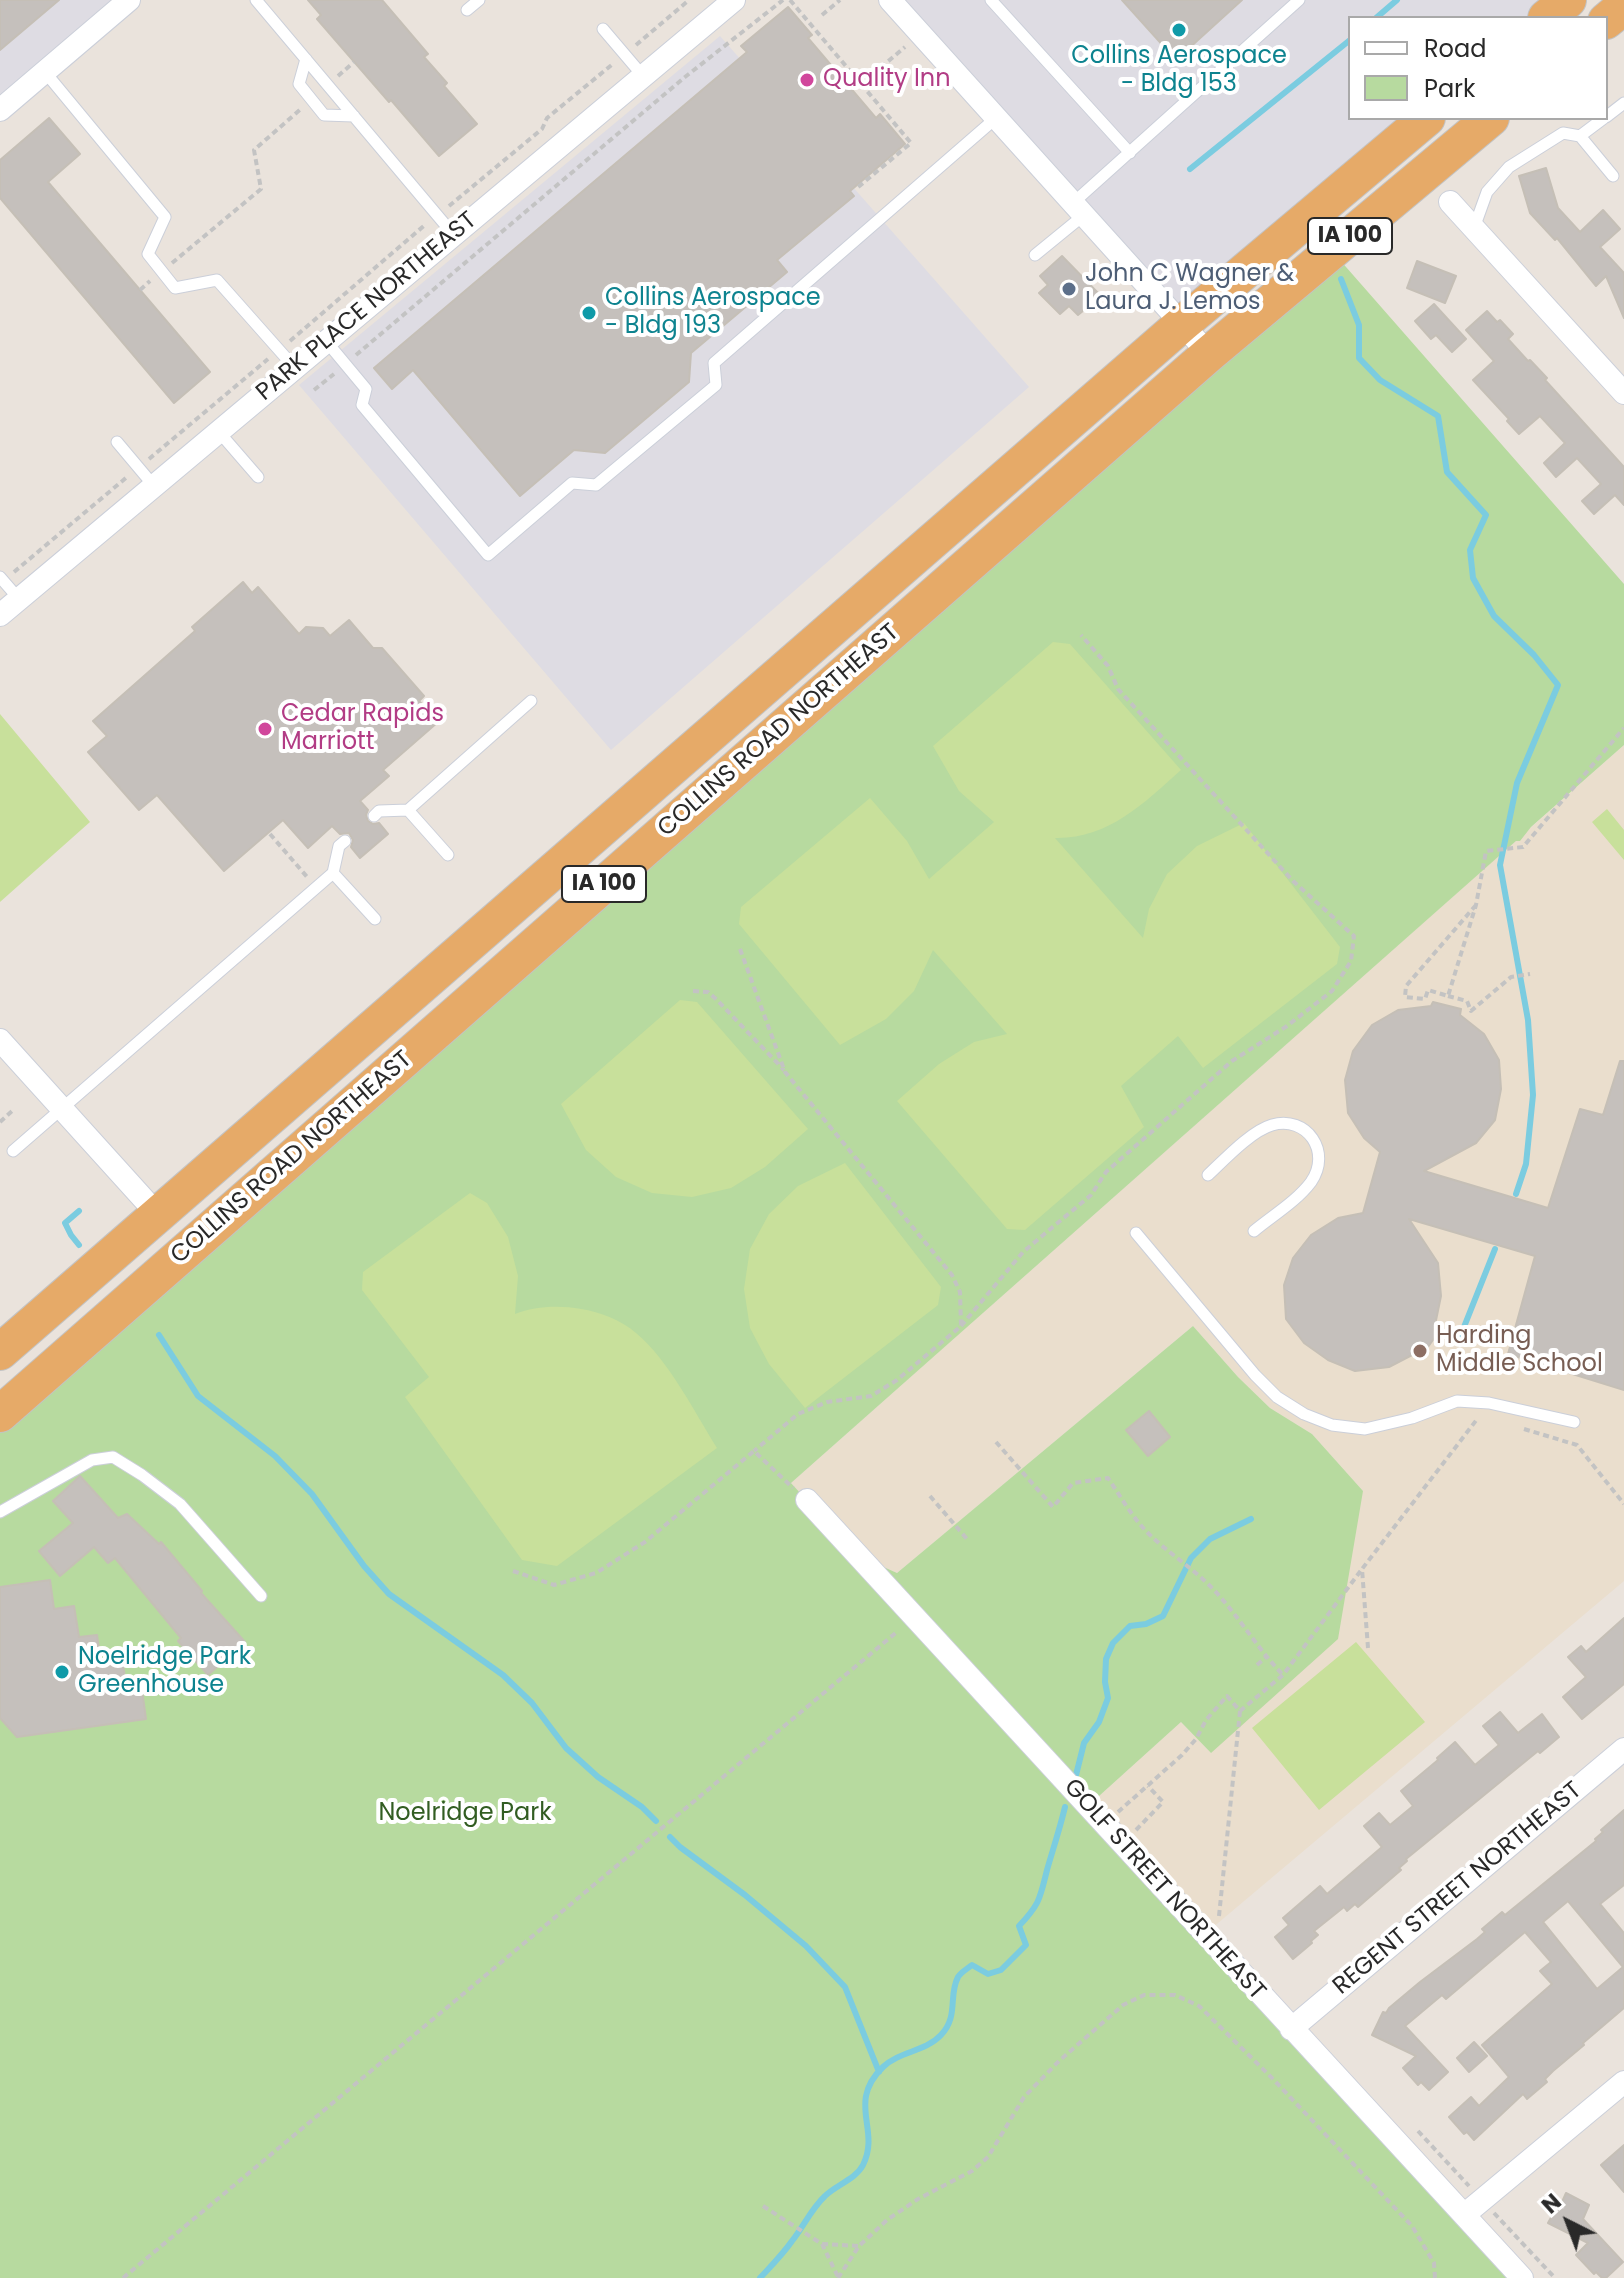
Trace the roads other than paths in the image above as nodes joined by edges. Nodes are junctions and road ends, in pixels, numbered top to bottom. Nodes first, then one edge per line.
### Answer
1 (129, 0) edge
2 (256, 0) edge
3 (479, 0) edge
4 (734, 0) edge
5 (890, 0) edge
6 (991, 0) edge
7 (1299, 0) edge
8 (1568, 0) edge
9 (1624, 6) edge
10 (467, 10) dead end
11 (1548, 16) edge
12 (1608, 19) edge
13 (603, 29) dead end
14 (306, 59) junction
15 (45, 72) junction
16 (643, 76) junction
17 (0, 110) edge
18 (354, 116) junction
19 (996, 118) junction
20 (1425, 120) edge
21 (1489, 120) edge
22 (1601, 120) edge
23 (1580, 136) junction
24 (1130, 153) junction
25 (1613, 176) dead end
26 (1450, 202) dead end
27 (1078, 209) junction
28 (1474, 228) junction
29 (453, 234) junction
30 (1035, 255) dead end
31 (1182, 324) junction
32 (326, 341) junction
33 (1209, 354) junction
34 (295, 368) junction
35 (1624, 393) edge
36 (219, 432) junction
37 (117, 442) dead end
38 (258, 477) dead end
39 (154, 486) junction
40 (2, 579) edge
41 (19, 599) junction
42 (0, 615) edge
43 (531, 701) dead end
44 (408, 810) junction
45 (374, 816) dead end
46 (345, 841) dead end
47 (448, 855) dead end
48 (333, 873) junction
49 (375, 919) dead end
50 (0, 1040) edge
51 (62, 1108) junction
52 (13, 1151) dead end
53 (1208, 1175) dead end
54 (159, 1216) junction
55 (1254, 1231) dead end
56 (1136, 1233) dead end
57 (0, 1352) edge
58 (0, 1390) edge
59 (0, 1414) edge
60 (1574, 1422) dead end
61 (807, 1500) road end
62 (0, 1512) edge
63 (261, 1596) dead end
64 (1624, 1749) edge
65 (1291, 2029) junction
66 (1624, 2082) edge
67 (1464, 2215) junction
68 (1522, 2278) edge

1 - 15 street
2 - 14 lane
3 - 10 lane
4 - 16 street, PARK PLACE NORTHEAST
5 - 19 street
6 - 24 lane
7 - 24 lane
8 - 11 highway
9 - 12 highway
13 - 16 lane
14 - 18 lane
14 - 18 lane
15 - 17 street
15 - 34 lane
16 - 29 street, PARK PLACE NORTHEAST
18 - 29 lane
19 - 27 street
19 - 32 lane
20 - 31 highway, COLLINS ROAD NORTHEAST / IA 100
21 - 33 highway, COLLINS ROAD NORTHEAST / IA 100
22 - 23 lane
23 - 25 lane
23 - 28 lane
24 - 27 lane
26 - 28 street
27 - 30 lane
27 - 31 street
28 - 35 street
29 - 32 street, PARK PLACE NORTHEAST
31 - 33 street
31 - 54 highway, COLLINS ROAD NORTHEAST / IA 100
32 - 34 street, PARK PLACE NORTHEAST
33 - 59 highway, COLLINS ROAD NORTHEAST / IA 100
34 - 36 street, PARK PLACE NORTHEAST
36 - 38 lane
36 - 39 street, PARK PLACE NORTHEAST
37 - 39 lane
39 - 41 street, PARK PLACE NORTHEAST
40 - 41 lane
41 - 42 street, PARK PLACE NORTHEAST
43 - 44 lane
44 - 45 lane
44 - 47 lane
46 - 48 lane
48 - 49 lane
48 - 51 lane
50 - 51 street
51 - 52 lane
51 - 54 street
53 - 55 lane
54 - 57 highway, COLLINS ROAD NORTHEAST / IA 100
54 - 58 highway, COLLINS ROAD NORTHEAST
56 - 60 lane
61 - 65 street, GOLF STREET NORTHEAST
62 - 63 lane
64 - 65 street, REGENT STREET NORTHEAST
65 - 67 street, GOLF STREET NORTHEAST
66 - 67 street
67 - 68 street, GOLF STREET NORTHEAST

